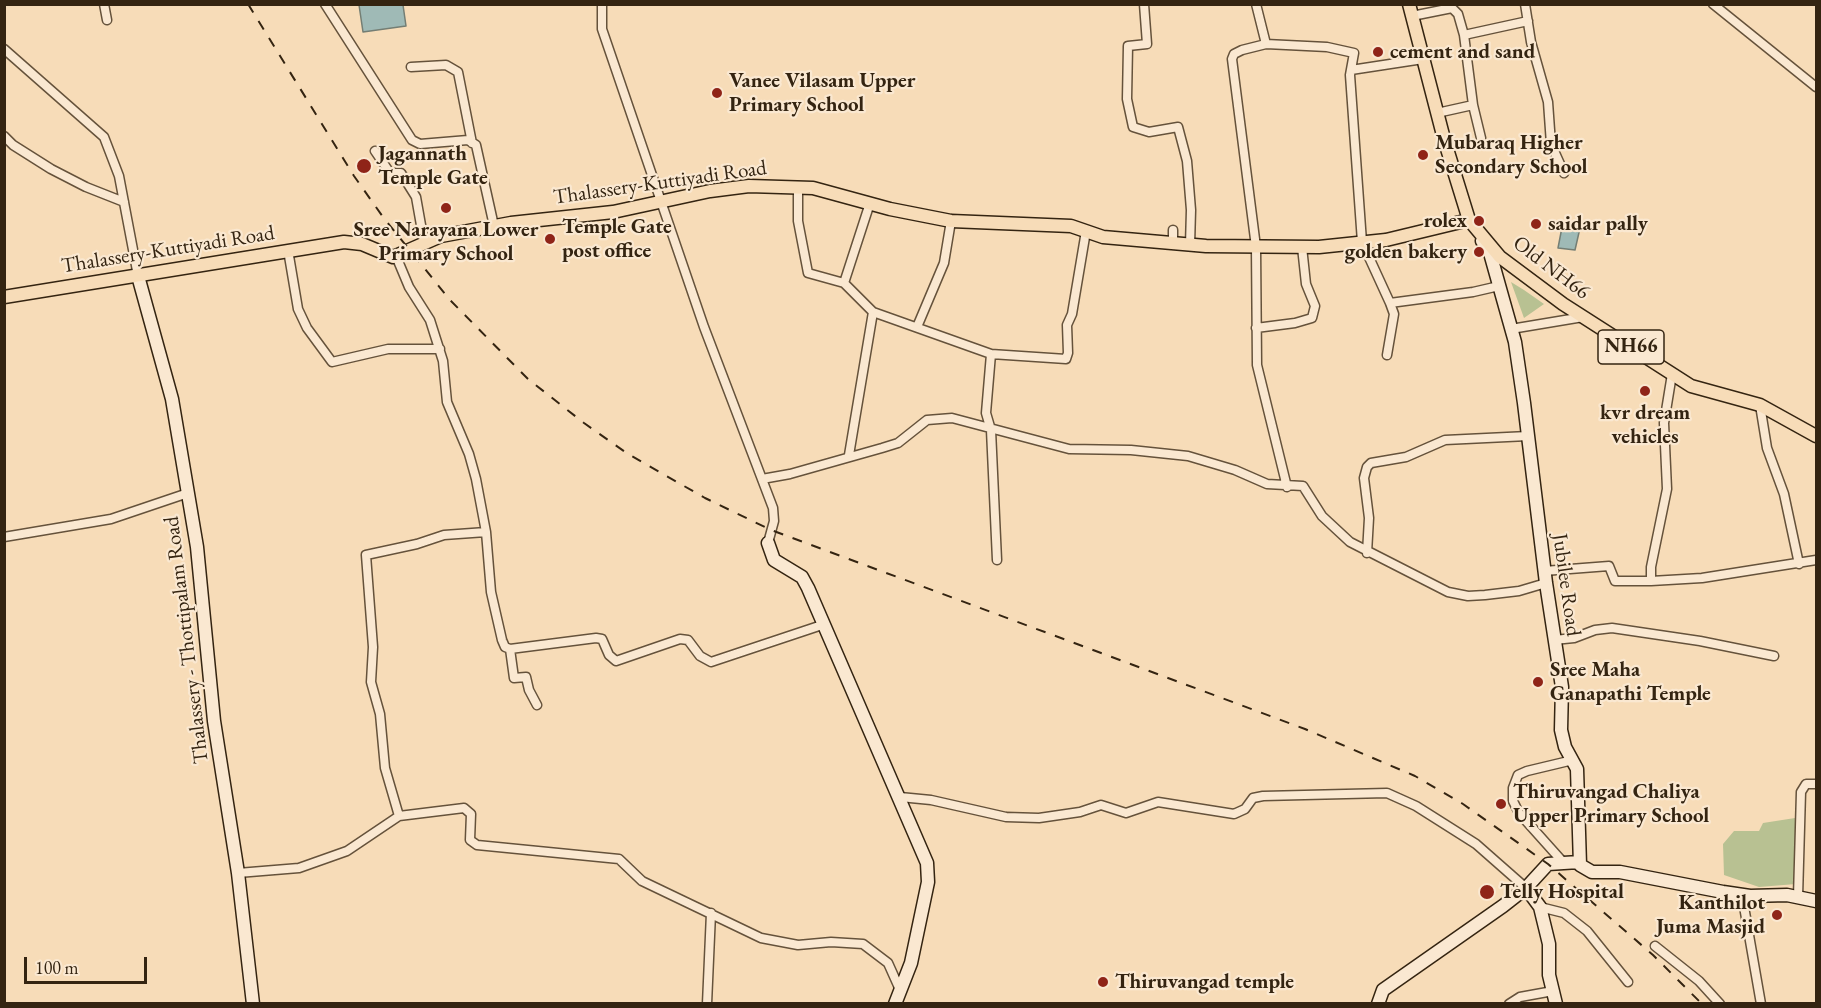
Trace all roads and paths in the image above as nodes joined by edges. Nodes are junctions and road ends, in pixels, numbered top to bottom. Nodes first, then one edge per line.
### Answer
1 (105, 4) edge
2 (325, 4) edge
3 (602, 4) edge
4 (1144, 4) edge
5 (1256, 4) edge
6 (1525, 4) edge
7 (1713, 4) edge
8 (1410, 10) edge
9 (107, 20) dead end
10 (1528, 21) junction
11 (1464, 34) junction
12 (1266, 44) junction
13 (4, 49) edge
14 (1423, 59) junction
15 (411, 68) dead end
16 (1351, 70) junction
17 (1816, 87) edge
18 (1473, 105) junction
19 (1437, 113) junction
20 (4, 136) edge
21 (1480, 138) dead end
22 (472, 143) junction
23 (375, 151) dead end
24 (1564, 173) dead end
25 (798, 186) junction
26 (662, 200) junction
27 (124, 202) junction
28 (870, 204) junction
29 (1469, 220) junction
30 (951, 221) junction
31 (494, 225) junction
32 (1086, 231) junction
33 (424, 242) junction
34 (1362, 242) junction
35 (1190, 245) junction
36 (1256, 247) junction
37 (1302, 247) junction
38 (288, 250) junction
39 (396, 256) junction
40 (138, 276) junction
41 (844, 283) junction
42 (1499, 286) junction
43 (4, 297) edge
44 (1390, 303) junction
45 (873, 312) junction
46 (1583, 317) junction
47 (917, 327) junction
48 (1256, 328) junction
49 (1511, 329) junction
50 (440, 349) junction
51 (991, 354) junction
52 (1387, 355) dead end
53 (1672, 374) junction
54 (1760, 405) junction
55 (991, 430) junction
56 (1528, 436) junction
57 (1816, 436) edge
58 (849, 455) junction
59 (762, 479) junction
60 (1287, 487) junction
61 (188, 493) junction
62 (486, 532) junction
63 (4, 537) edge
64 (768, 543) joint
65 (1367, 553) junction
66 (997, 560) dead end
67 (1816, 560) edge
68 (1799, 564) junction
69 (1545, 577) junction
70 (1651, 581) junction
71 (825, 624) junction
72 (1554, 640) junction
73 (510, 649) junction
74 (1774, 656) dead end
75 (537, 705) dead end
76 (1573, 760) junction
77 (1816, 784) edge
78 (900, 797) junction
79 (399, 816) junction
80 (1562, 861) junction
81 (1579, 862) junction
82 (238, 873) junction
83 (1526, 888) junction
84 (1742, 895) junction
85 (1798, 897) junction
86 (1816, 900) edge
87 (1540, 908) junction
88 (711, 913) junction
89 (1655, 946) dead end
90 (1628, 981) dead end
91 (901, 992) junction
92 (1554, 997) edge
93 (253, 1004) edge
94 (707, 1004) edge
95 (895, 1004) edge
96 (1378, 1004) edge
97 (1509, 1004) edge
98 (1720, 1004) edge
99 (1761, 1004) edge

1 - 9 street
2 - 22 street
3 - 26 street
4 - 35 street
5 - 12 street
6 - 10 street
7 - 17 street
8 - 11 street
8 - 14 main road, Old NH66 / NH66
10 - 11 street
10 - 24 street
11 - 18 street
12 - 16 street
12 - 36 street
13 - 27 street
14 - 16 street
14 - 19 main road, Old NH66 / NH66
15 - 22 street
16 - 34 street
18 - 19 street
18 - 21 street
19 - 29 main road, Old NH66 / NH66
20 - 27 street
22 - 31 street
23 - 33 street
25 - 26 main road, Thalassery-Kuttiyadi Road
25 - 28 main road, Thalassery-Kuttiyadi Road
25 - 41 street
26 - 31 main road, Thalassery-Kuttiyadi Road
26 - 59 street
27 - 40 street
28 - 30 main road, Thalassery-Kuttiyadi Road
28 - 41 street
29 - 34 main road, Thalassery-Kuttiyadi Road
29 - 42 street, Jubilee Road
29 - 46 main road, Old NH66 / NH66
30 - 32 main road, Thalassery-Kuttiyadi Road
30 - 47 street
31 - 33 main road, Thalassery-Kuttiyadi Road
32 - 35 main road, Thalassery-Kuttiyadi Road
32 - 51 street
33 - 39 main road, Thalassery-Kuttiyadi Road
34 - 37 main road, Thalassery-Kuttiyadi Road
34 - 44 street
35 - 36 main road, Thalassery-Kuttiyadi Road
36 - 37 main road, Thalassery-Kuttiyadi Road
36 - 48 street
37 - 48 street
38 - 39 main road, Thalassery-Kuttiyadi Road
38 - 40 main road, Thalassery-Kuttiyadi Road
38 - 50 street
39 - 50 street
40 - 43 main road, Thalassery-Kuttiyadi Road
40 - 61 street, Thalassery - Thottipalam Road
41 - 45 street
42 - 44 street
42 - 49 street, Jubilee Road
44 - 52 street
45 - 47 street
45 - 58 street
46 - 49 street
46 - 53 main road, Old NH66 / NH66
47 - 51 street
48 - 60 street
49 - 56 street, Jubilee Road
50 - 62 street
51 - 55 street
53 - 54 main road, Old NH66 / NH66
53 - 70 street
54 - 57 main road, Old NH66 / NH66
54 - 68 street
55 - 58 street
55 - 60 street
55 - 66 street
56 - 65 street
56 - 69 street, Jubilee Road
58 - 59 street
59 - 64 street
60 - 65 street
61 - 63 street
61 - 82 street, Thalassery - Thottipalam Road
62 - 73 street
62 - 79 street
64 - 71 street
65 - 69 street
67 - 68 street
68 - 70 street
69 - 70 street
69 - 72 street, Jubilee Road
71 - 73 street
71 - 78 street
72 - 74 street
72 - 76 street, Jubilee Road
73 - 75 street
76 - 80 street
76 - 81 street, Jubilee Road
77 - 85 street
78 - 83 street
78 - 91 street
79 - 82 street
79 - 88 street
80 - 81 street
80 - 83 street
81 - 84 street
82 - 93 street, Thalassery - Thottipalam Road
83 - 87 street
83 - 96 street
84 - 85 street
84 - 99 street
85 - 86 street
87 - 90 street
87 - 92 street
88 - 91 street
88 - 94 street
89 - 98 street
91 - 95 street
92 - 97 street

